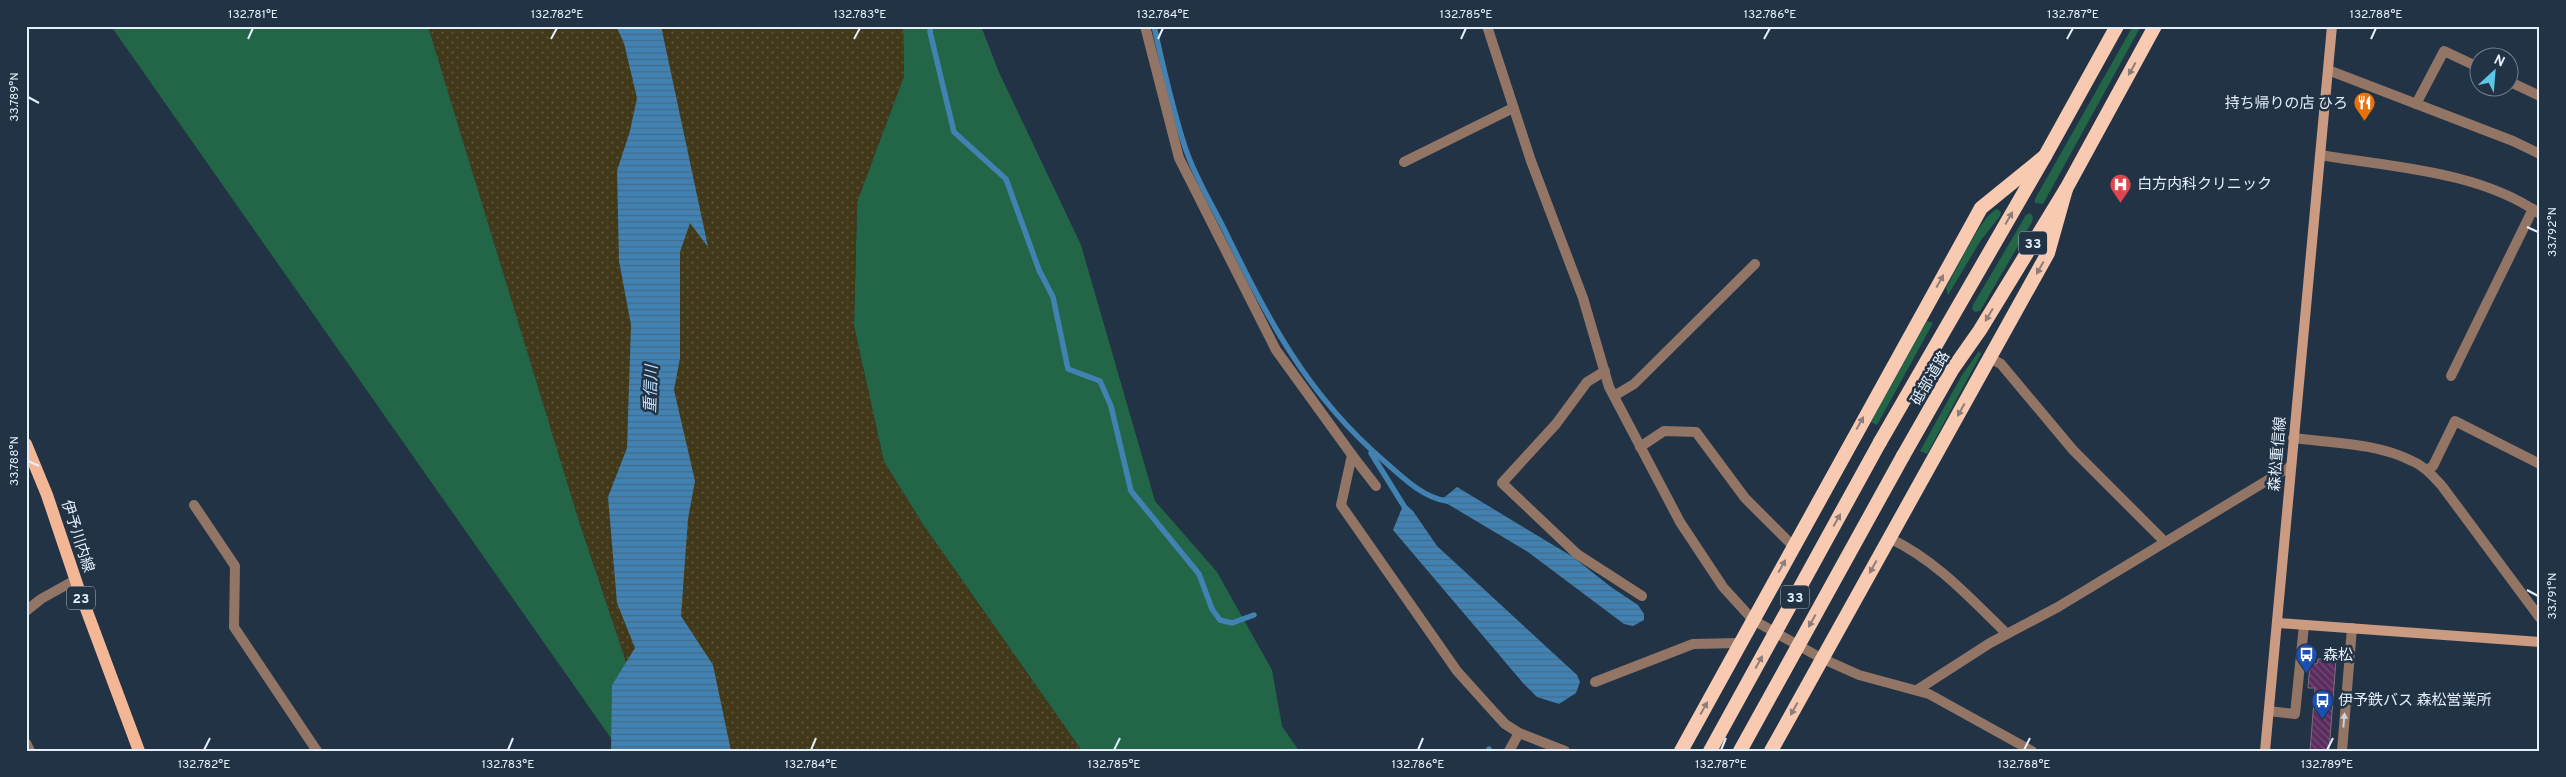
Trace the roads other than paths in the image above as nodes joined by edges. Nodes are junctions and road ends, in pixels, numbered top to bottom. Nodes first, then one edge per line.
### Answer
1 (1145, 26) edge
2 (1487, 26) edge
3 (2117, 26) edge
4 (2155, 26) edge
5 (2332, 26) edge
6 (2468, 62) edge
7 (2328, 70) junction
8 (2518, 86) edge
9 (2540, 96) edge
10 (2416, 104) junction
11 (1513, 108) junction
12 (2320, 154) junction
13 (2540, 154) edge
14 (2045, 156) junction
15 (1404, 162) dead end
16 (2066, 188) junction
17 (2536, 212) edge
18 (1755, 264) dead end
19 (1990, 358) junction
20 (1605, 371) junction
21 (2451, 376) dead end
22 (1614, 396) junction
23 (2293, 438) junction
24 (26, 444) edge
25 (1640, 447) junction
26 (1352, 455) junction
27 (2540, 464) edge
28 (2291, 466) junction
29 (2427, 470) junction
30 (1376, 486) dead end
31 (194, 505) dead end
32 (1889, 538) junction
33 (2165, 542) junction
34 (1793, 546) junction
35 (75, 580) junction
36 (1642, 596) dead end
37 (26, 611) edge
38 (2540, 618) edge
39 (1753, 620) junction
40 (2278, 623) junction
41 (2304, 625) junction
42 (2352, 628) junction
43 (2007, 634) junction
44 (1740, 642) junction
45 (2540, 642) edge
46 (1821, 658) junction
47 (1595, 682) dead end
48 (1917, 690) junction
49 (2269, 711) junction
50 (1519, 733) junction
51 (26, 743) edge
52 (30, 751) edge
53 (139, 751) edge
54 (316, 751) edge
55 (1509, 751) edge
56 (1565, 751) edge
57 (1681, 751) edge
58 (1710, 751) edge
59 (1740, 751) edge
60 (1771, 751) edge
61 (2032, 751) edge
62 (2265, 751) edge
63 (2342, 751) edge

1 - 26 street
2 - 11 street
3 - 14 highway, 砥部道路 / 33
4 -> 16 highway, 砥部道路 / 33
5 - 7 main road, 森松重信線
6 - 10 street
7 - 10 street
7 - 12 main road, 森松重信線
8 - 9 street
10 - 13 street
11 - 15 street
11 - 20 street
12 - 17 street
12 - 23 main road, 森松重信線
34 -> 14 highway
58 -> 14 highway, 砥部道路 / 33, bridge
16 -> 19 highway
16 -> 59 highway, 砥部道路 / 33, bridge
17 - 21 street
18 - 22 street
19 -> 32 highway
19 - 33 street
20 - 22 street
20 - 36 street
22 - 25 street
23 - 28 main road, 森松重信線
23 - 29 street
24 - 35 main road, 伊予川内線 / 23
25 - 34 street
25 - 39 street
26 - 30 street
26 - 50 street
27 - 29 street
28 - 33 street
28 - 40 main road, 森松重信線
29 - 38 street
31 - 54 street
32 - 43 street
32 -> 46 highway
33 - 43 street
39 -> 34 highway
35 - 37 street
35 - 53 main road, 伊予川内線 / 23
39 - 44 highway
39 - 46 street
40 - 41 main road
40 - 49 main road, 森松重信線
41 - 42 main road
41 - 49 street
42 - 45 main road
63 -> 42 street
43 - 48 street
44 - 47 street
57 -> 44 highway
46 - 48 street
46 -> 60 highway
48 - 61 street
49 - 62 main road, 森松重信線
50 - 55 street
50 - 56 street
51 - 52 street

